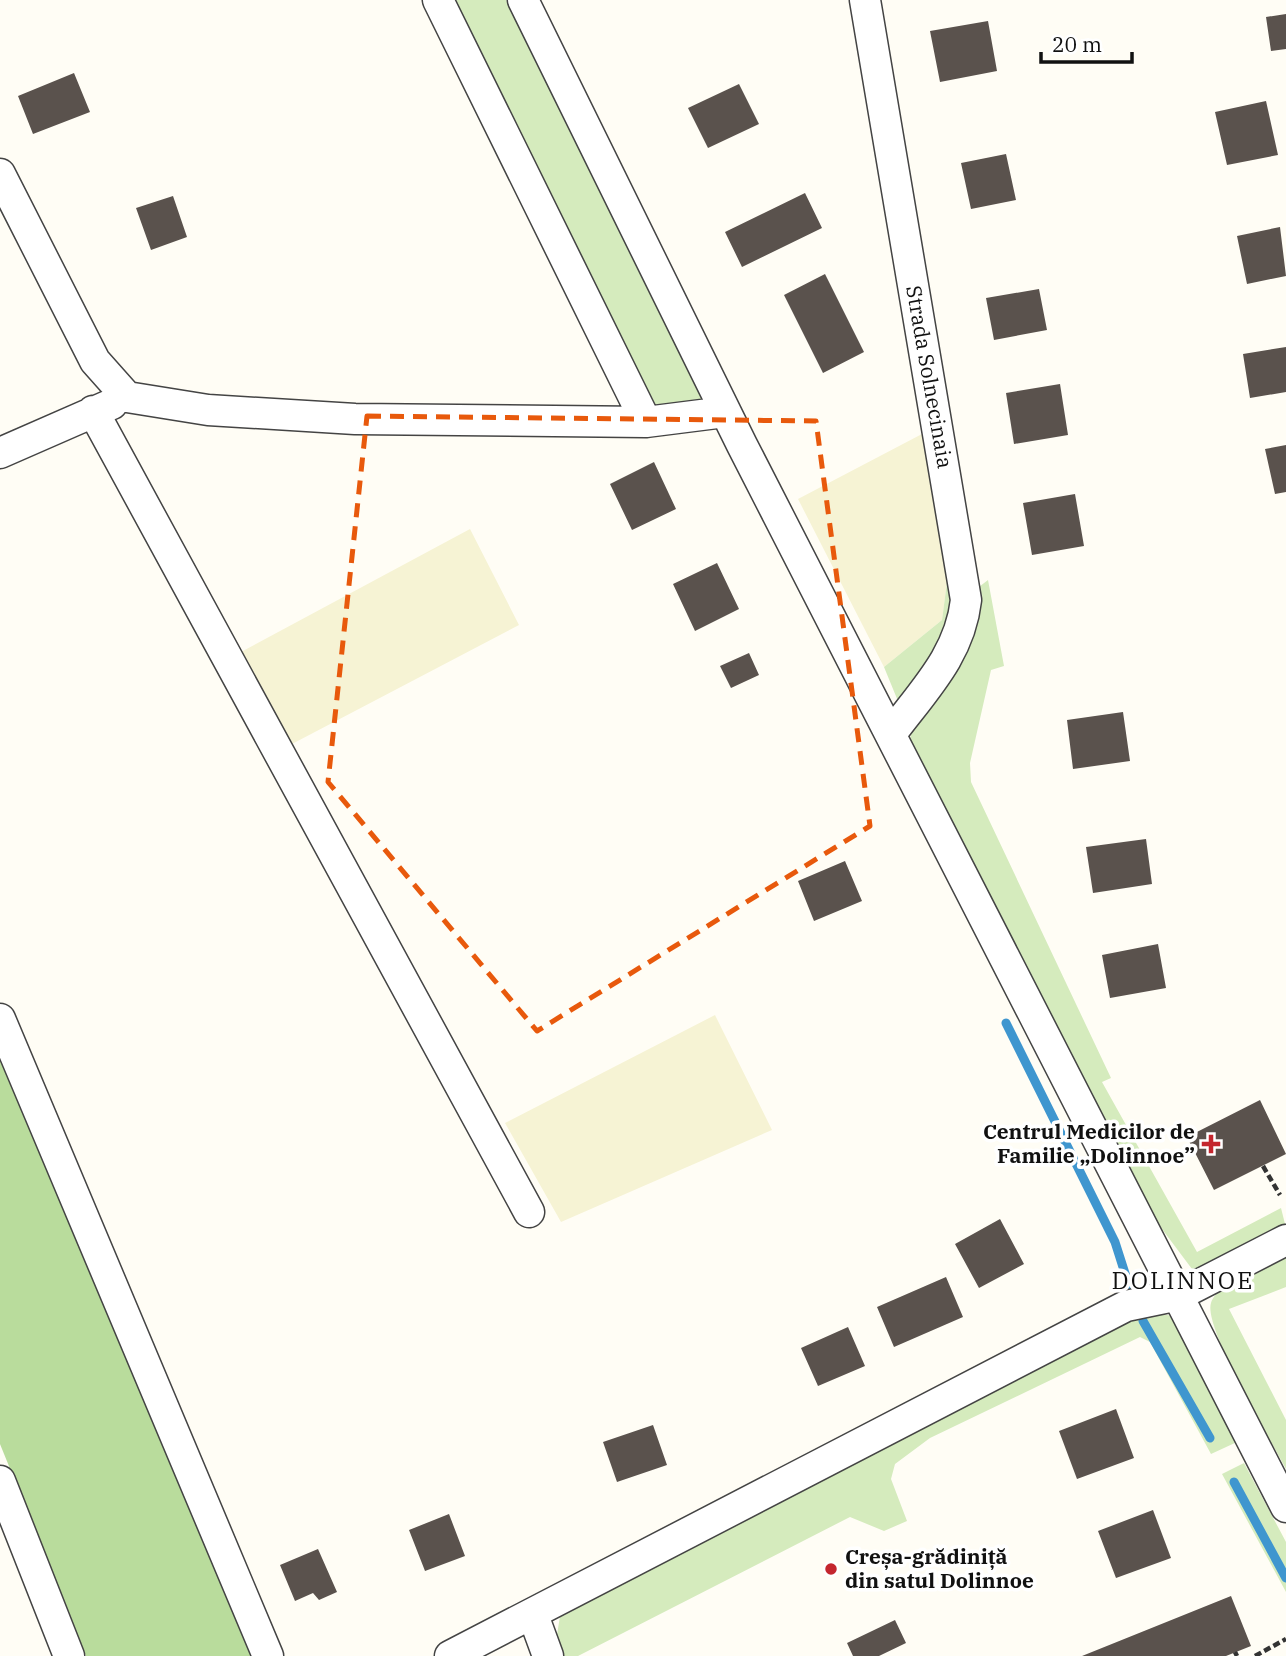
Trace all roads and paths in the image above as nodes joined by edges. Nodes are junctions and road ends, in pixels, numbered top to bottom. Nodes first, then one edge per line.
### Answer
1 (438, 0) edge
2 (523, 0) edge
3 (865, 0) edge
4 (0, 173) edge
5 (127, 397) junction
6 (93, 411) junction
7 (725, 412) junction
8 (646, 422) junction
9 (0, 453) edge
10 (891, 734) junction
11 (0, 1019) edge
12 (1263, 1166) dead end
13 (1280, 1195) dead end
14 (529, 1212) dead end
15 (1286, 1240) edge
16 (1179, 1295) junction
17 (0, 1481) edge
18 (1286, 1507) edge
19 (7, 1513) edge
20 (533, 1615) junction
21 (1286, 1639) edge
22 (69, 1656) edge
23 (268, 1656) edge
24 (450, 1656) edge
25 (548, 1656) edge
26 (1255, 1656) edge

1 - 8 street
2 - 7 street
3 - 10 street, Strada Solnecinaia
4 - 5 street
5 - 6 street
5 - 8 street
6 - 9 street
6 - 14 street
7 - 8 street
7 - 10 street
10 - 16 street
11 - 23 street
12 - 13 path
15 - 16 street
16 - 18 street
16 - 20 street
17 - 19 street
19 - 22 street
20 - 24 street
20 - 25 street
21 - 26 path

